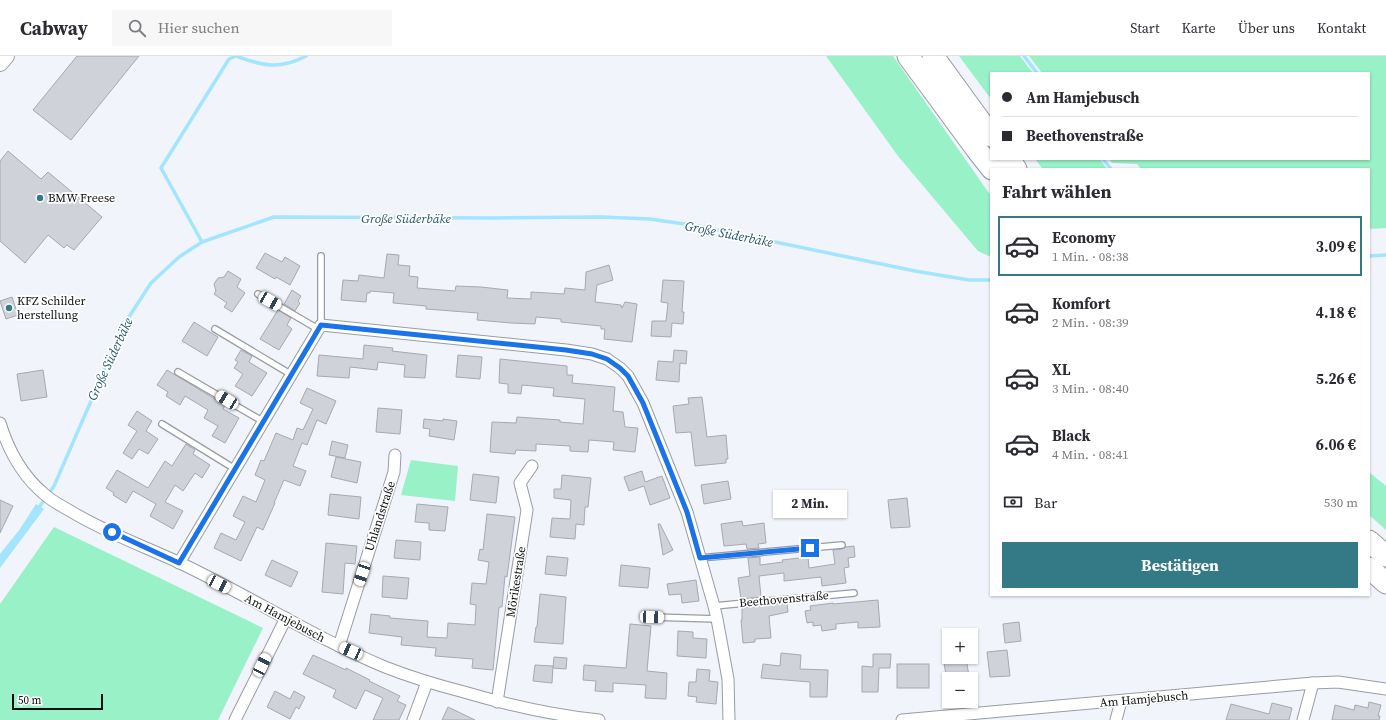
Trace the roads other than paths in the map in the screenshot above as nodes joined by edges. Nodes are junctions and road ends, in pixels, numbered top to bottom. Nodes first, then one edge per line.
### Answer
1 (6, 56) edge
2 (908, 56) edge
3 (933, 56) edge
4 (0, 63) edge
5 (990, 135) edge
6 (991, 168) edge
7 (321, 256) dead end
8 (258, 294) dead end
9 (319, 327) junction
10 (215, 329) dead end
11 (178, 372) dead end
12 (292, 374) junction
13 (264, 422) junction
14 (0, 423) edge
15 (162, 424) dead end
16 (395, 455) dead end
17 (532, 466) dead end
18 (235, 468) junction
19 (1370, 542) edge
20 (842, 545) dead end
21 (1386, 556) edge
22 (700, 558) junction
23 (179, 563) junction
24 (1370, 569) edge
25 (1386, 583) edge
26 (854, 593) dead end
27 (714, 606) junction
28 (652, 617) dead end
29 (286, 618) junction
30 (717, 619) junction
31 (339, 646) junction
32 (427, 682) junction
33 (1313, 683) junction
34 (1386, 689) edge
35 (1121, 701) junction
36 (497, 702) junction
37 (577, 719) edge
38 (235, 720) edge
39 (414, 720) edge
40 (599, 720) edge
41 (729, 720) edge
42 (902, 720) edge
43 (1116, 720) edge
44 (1302, 720) edge

1 - 4 main road
2 - 6 highway
3 - 5 highway
7 - 9 lane
8 - 9 lane
9 - 12 street
9 - 22 street
10 - 12 lane
11 - 13 lane
12 - 13 street
13 - 18 street
14 - 23 street, Am Hamjebusch
15 - 18 lane
16 - 31 street, Uhlandstraße
17 - 36 street, Mörikestraße
18 - 23 street
19 - 21 highway
20 - 22 lane
22 - 27 street
23 - 29 street, Am Hamjebusch
24 - 25 highway
26 - 27 lane, Beethovenstraße
27 - 30 street
28 - 30 lane
29 - 31 street, Am Hamjebusch
29 - 38 street
30 - 41 street
31 - 32 street, Am Hamjebusch
32 - 36 street, Am Hamjebusch
32 - 39 street
33 - 34 street, Am Hamjebusch
33 - 35 street, Am Hamjebusch
33 - 44 street
35 - 42 street, Am Hamjebusch
35 - 43 street
36 - 37 street, Am Hamjebusch
37 - 40 street, Am Hamjebusch

